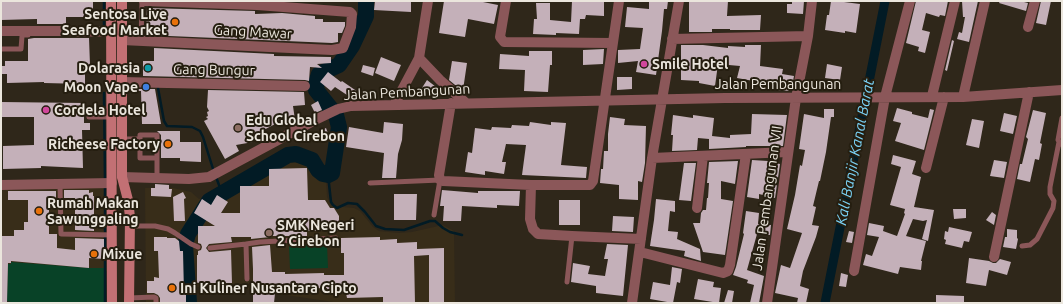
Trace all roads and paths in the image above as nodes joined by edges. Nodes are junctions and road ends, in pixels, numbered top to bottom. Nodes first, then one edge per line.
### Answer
1 (112, 1) edge
2 (122, 1) edge
3 (143, 1) edge
4 (428, 1) edge
5 (506, 1) edge
6 (619, 1) edge
7 (680, 1) edge
8 (812, 1) edge
9 (910, 1) edge
10 (955, 1) edge
11 (985, 1) edge
12 (1034, 1) edge
13 (257, 3) edge
14 (1028, 27) dead end
15 (1, 31) edge
16 (109, 32) junction
17 (76, 33) joint
18 (63, 34) dead end
19 (808, 36) junction
20 (672, 39) junction
21 (122, 40) junction
22 (141, 41) junction
23 (613, 43) junction
24 (1, 49) edge
25 (419, 58) junction
26 (122, 82) junction
27 (305, 86) dead end
28 (1062, 90) edge
29 (1029, 92) junction
30 (932, 96) junction
31 (944, 96) junction
32 (883, 97) junction
33 (963, 97) junction
34 (796, 98) junction
35 (662, 99) junction
36 (604, 101) junction
37 (451, 103) junction
38 (466, 103) junction
39 (394, 104) junction
40 (89, 117) dead end
41 (107, 117) junction
42 (1062, 118) edge
43 (122, 139) junction
44 (140, 139) junction
45 (1060, 143) edge
46 (788, 152) junction
47 (746, 154) junction
48 (703, 156) junction
49 (157, 158) junction
50 (652, 158) junction
51 (926, 168) dead end
52 (122, 177) junction
53 (157, 178) junction
54 (440, 180) junction
55 (112, 183) junction
56 (370, 183) dead end
57 (60, 184) junction
58 (1, 185) edge
59 (531, 185) junction
60 (697, 208) dead end
61 (434, 215) dead end
62 (130, 226) junction
63 (106, 235) junction
64 (572, 236) junction
65 (336, 238) dead end
66 (642, 239) junction
67 (246, 244) junction
68 (1022, 246) dead end
69 (198, 247) dead end
70 (210, 248) dead end
71 (640, 252) junction
72 (994, 257) dead end
73 (854, 271) dead end
74 (246, 279) dead end
75 (567, 282) dead end
76 (129, 300) edge
77 (112, 303) edge
78 (156, 303) edge
79 (632, 303) edge
80 (767, 303) edge

1 - 16 main road
2 - 21 main road
3 - 13 street
3 - 22 lane
4 - 25 street
5 - 23 street
6 - 23 street
7 - 20 street
8 - 19 street, Jalan Pembangunan VII
9 - 32 street
10 - 30 street
11 - 33 street
12 - 14 street
13 - 22 street, Gang Mawar
15 - 17 street
16 - 17 lane
16 - 41 main road
18 - 24 lane
19 - 20 street
19 - 34 street, Jalan Pembangunan VII
20 - 35 street
21 - 22 street, Gang Mawar
21 - 26 main road
23 - 36 street
25 - 38 street
25 - 39 street
26 - 27 street, Gang Bungur
26 - 43 main road
28 - 29 street, Jalan Pembangunan
29 - 33 street, Jalan Pembangunan
29 - 72 street
30 - 31 street, Jalan Pembangunan
30 - 32 street, Jalan Pembangunan
31 - 33 street, Jalan Pembangunan
31 - 51 street
32 - 34 street, Jalan Pembangunan
32 - 73 street
34 - 35 street, Jalan Pembangunan
34 - 46 street, Jalan Pembangunan VII
35 - 36 street, Jalan Pembangunan
35 - 50 street
36 - 38 street, Jalan Pembangunan
36 - 59 street
37 - 38 street, Jalan Pembangunan
37 - 39 street, Jalan Pembangunan
37 - 54 street
39 - 53 street, Jalan Pembangunan
40 - 41 lane
41 - 55 main road
42 - 45 lane
43 - 44 lane
43 - 52 main road
44 - 49 lane
44 - 49 lane
45 - 68 lane
46 - 47 street
46 - 80 street, Jalan Pembangunan VII
47 - 48 street
47 - 71 street
48 - 50 street
48 - 60 street
49 - 53 lane
50 - 66 street
52 - 53 street, Jalan Pembangunan
52 - 62 main road
54 - 56 lane
54 - 59 street
54 - 61 lane
55 - 57 street
55 - 63 main road
57 - 58 street
57 - 63 lane
59 - 64 street
62 - 69 lane
62 - 76 main road
63 - 77 main road
64 - 66 street
64 - 75 lane
65 - 67 lane
66 - 71 street
67 - 70 lane
67 - 74 lane
71 - 79 street
76 - 78 lane

